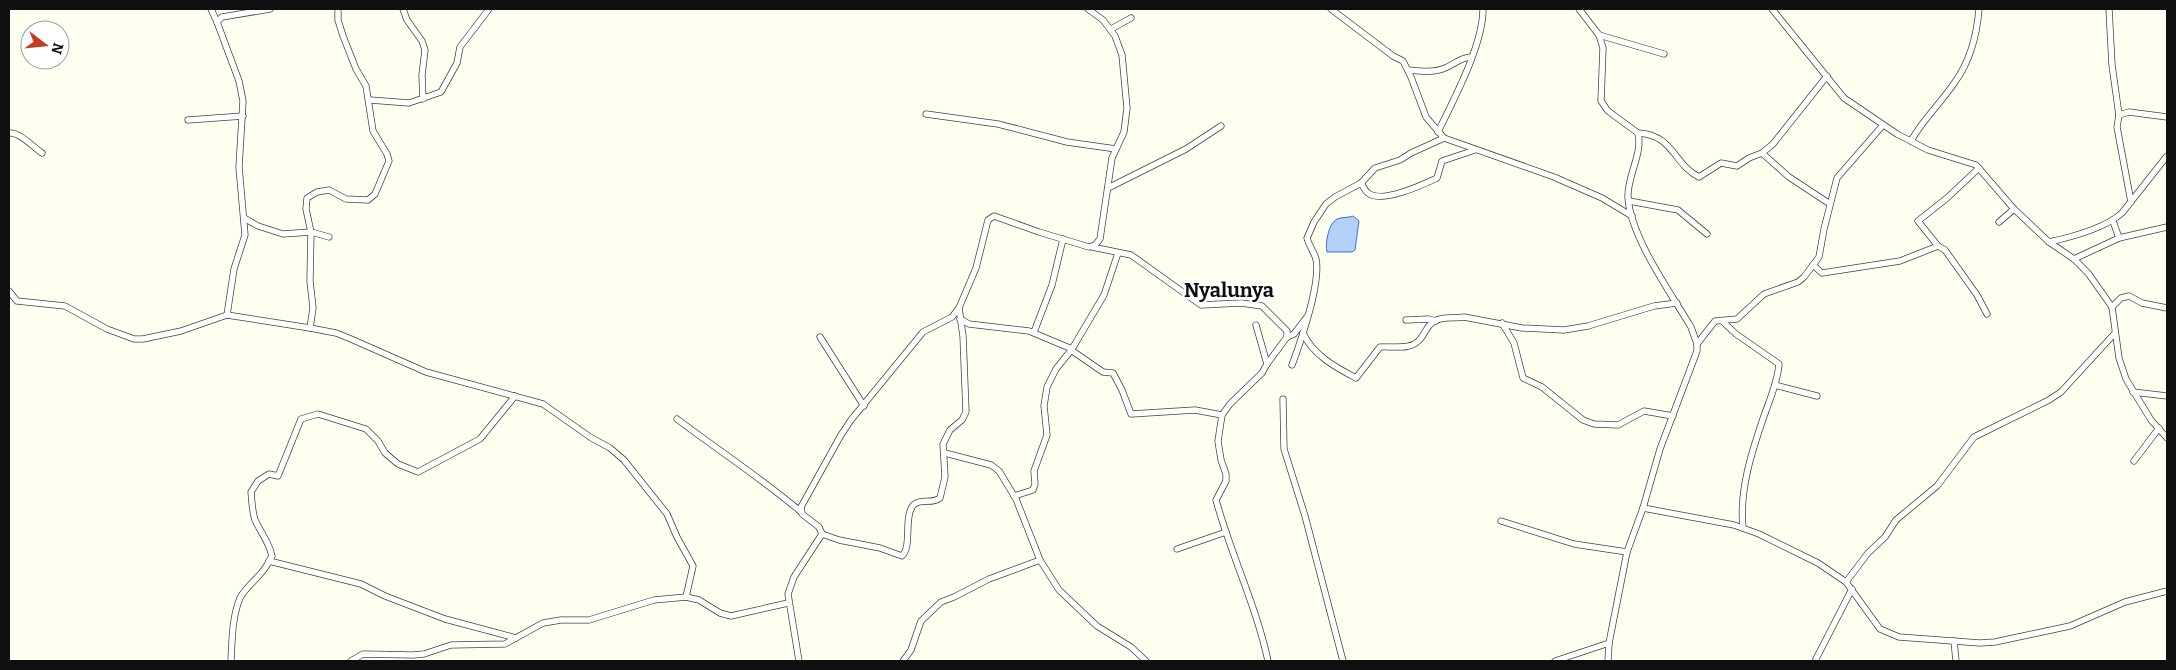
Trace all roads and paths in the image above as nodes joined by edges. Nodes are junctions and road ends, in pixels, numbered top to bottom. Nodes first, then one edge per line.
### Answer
1 (211, 9) edge
2 (270, 9) edge
3 (338, 9) edge
4 (402, 9) edge
5 (489, 9) edge
6 (1088, 9) edge
7 (1331, 9) edge
8 (1482, 9) edge
9 (1579, 9) edge
10 (1774, 9) edge
11 (1979, 9) edge
12 (2109, 9) edge
13 (1131, 18) dead end
14 (217, 22) junction
15 (1111, 29) junction
16 (1599, 35) junction
17 (1664, 54) dead end
18 (1471, 57) junction
19 (1408, 70) junction
20 (1826, 76) junction
21 (423, 99) junction
22 (370, 100) junction
23 (926, 114) dead end
24 (2119, 115) junction
25 (243, 116) junction
26 (2167, 116) edge
27 (188, 120) dead end
28 (1883, 125) junction
29 (1221, 126) dead end
30 (1438, 132) junction
31 (9, 133) edge
32 (1638, 133) junction
33 (1444, 138) junction
34 (1911, 141) junction
35 (1116, 149) junction
36 (1475, 150) junction
37 (42, 153) dead end
38 (1762, 153) junction
39 (2167, 156) edge
40 (1979, 168) junction
41 (1361, 183) junction
42 (1108, 188) junction
43 (1628, 201) junction
44 (2131, 202) junction
45 (1830, 204) junction
46 (2014, 209) junction
47 (1632, 216) junction
48 (244, 218) junction
49 (2114, 221) junction
50 (1998, 222) dead end
51 (2167, 227) edge
52 (311, 232) junction
53 (1707, 234) dead end
54 (329, 237) dead end
55 (2119, 238) junction
56 (1063, 239) junction
57 (2049, 242) junction
58 (1938, 246) junction
59 (1092, 247) junction
60 (1118, 254) junction
61 (2074, 259) junction
62 (1813, 266) junction
63 (9, 291) edge
64 (1677, 303) junction
65 (2112, 307) junction
66 (959, 308) junction
67 (2167, 308) edge
68 (1987, 314) dead end
69 (227, 315) junction
70 (1307, 317) junction
71 (960, 319) junction
72 (1406, 320) dead end
73 (1436, 320) junction
74 (1722, 321) junction
75 (1502, 323) junction
76 (1256, 325) dead end
77 (310, 328) junction
78 (1034, 332) junction
79 (1303, 333) junction
80 (2115, 333) junction
81 (820, 337) dead end
82 (1288, 337) junction
83 (1697, 344) junction
84 (1071, 349) junction
85 (1267, 364) junction
86 (1292, 365) dead end
87 (1775, 385) junction
88 (2133, 392) junction
89 (515, 396) junction
90 (1817, 396) dead end
91 (2167, 396) edge
92 (1283, 399) dead end
93 (864, 406) junction
94 (1222, 415) junction
95 (1673, 416) junction
96 (677, 420) dead end
97 (2159, 428) junction
98 (2167, 438) edge
99 (945, 453) junction
100 (2134, 461) dead end
101 (1014, 496) junction
102 (1643, 508) junction
103 (800, 511) junction
104 (1501, 521) dead end
105 (1743, 528) junction
106 (1226, 532) junction
107 (822, 534) junction
108 (1177, 549) dead end
109 (1627, 552) junction
110 (1040, 560) junction
111 (269, 561) junction
112 (1846, 582) junction
113 (1852, 589) junction
114 (2167, 591) edge
115 (686, 597) junction
116 (788, 602) junction
117 (516, 638) junction
118 (1954, 641) junction
119 (1609, 643) junction
120 (1816, 659) dead end
121 (232, 661) edge
122 (351, 661) edge
123 (799, 661) edge
124 (903, 661) edge
125 (1146, 661) edge
126 (1268, 661) edge
127 (1343, 661) edge
128 (1555, 661) edge
129 (1608, 661) edge
130 (1956, 661) edge

1 - 14 street
2 - 14 street
3 - 22 street
4 - 21 street
5 - 21 street
6 - 15 street
7 - 19 street
8 - 18 street
9 - 16 street
10 - 20 street
11 - 34 street
12 - 24 street
13 - 15 street
14 - 25 street
15 - 35 street
16 - 17 street
16 - 32 street
18 - 19 street
18 - 30 street
19 - 30 street
20 - 28 street
20 - 38 street
21 - 22 street
22 - 52 street
23 - 35 street
24 - 26 street
24 - 44 street
25 - 27 street
25 - 48 street
28 - 34 street
28 - 45 street
29 - 42 street
30 - 33 street
31 - 37 street
32 - 38 street
32 - 43 street
33 - 36 street
33 - 41 street
34 - 40 street
35 - 42 street
36 - 41 street
36 - 47 street
38 - 45 street
39 - 44 street
40 - 46 street
40 - 58 street
41 - 70 street
42 - 59 street
43 - 47 street
43 - 53 street
44 - 49 street
45 - 62 street
46 - 50 street
46 - 57 street
47 - 64 street
48 - 52 street
48 - 69 street
49 - 55 street
49 - 57 street
51 - 55 street
52 - 54 street
52 - 77 street
55 - 61 street
56 - 59 street
56 - 66 street
56 - 78 street
57 - 61 street
58 - 62 street
58 - 68 street
59 - 60 street
60 - 82 street
60 - 84 street
61 - 65 street
62 - 74 street
63 - 69 street
64 - 75 street
64 - 83 street
65 - 67 street
65 - 80 street
66 - 71 street
66 - 93 street
69 - 77 street
70 - 79 street
70 - 82 street
71 - 78 street
71 - 99 street
72 - 73 street
73 - 75 street
73 - 79 street
74 - 83 street
74 - 87 street
75 - 95 street
76 - 85 street
77 - 89 street
78 - 84 street
79 - 86 street
80 - 88 street
80 - 112 street
81 - 93 street
82 - 85 street
83 - 95 street
84 - 94 street
84 - 101 street
85 - 94 street
87 - 90 street
87 - 105 street
88 - 91 street
88 - 97 street
89 - 111 street
89 - 115 street
92 - 127 street
93 - 103 street
94 - 106 street
95 - 102 street
96 - 103 street
97 - 98 street
97 - 100 street
99 - 101 street
99 - 107 street
101 - 110 street
102 - 105 street
102 - 109 street
103 - 107 street
104 - 109 street
105 - 112 street
106 - 108 street
106 - 126 street
107 - 116 street
109 - 119 street
110 - 124 street
110 - 125 street
111 - 117 street
111 - 121 street
112 - 113 street
113 - 118 street
113 - 120 street
114 - 118 street
115 - 116 street
115 - 117 street
116 - 123 street
117 - 122 street
118 - 130 street
119 - 128 street
119 - 129 street

